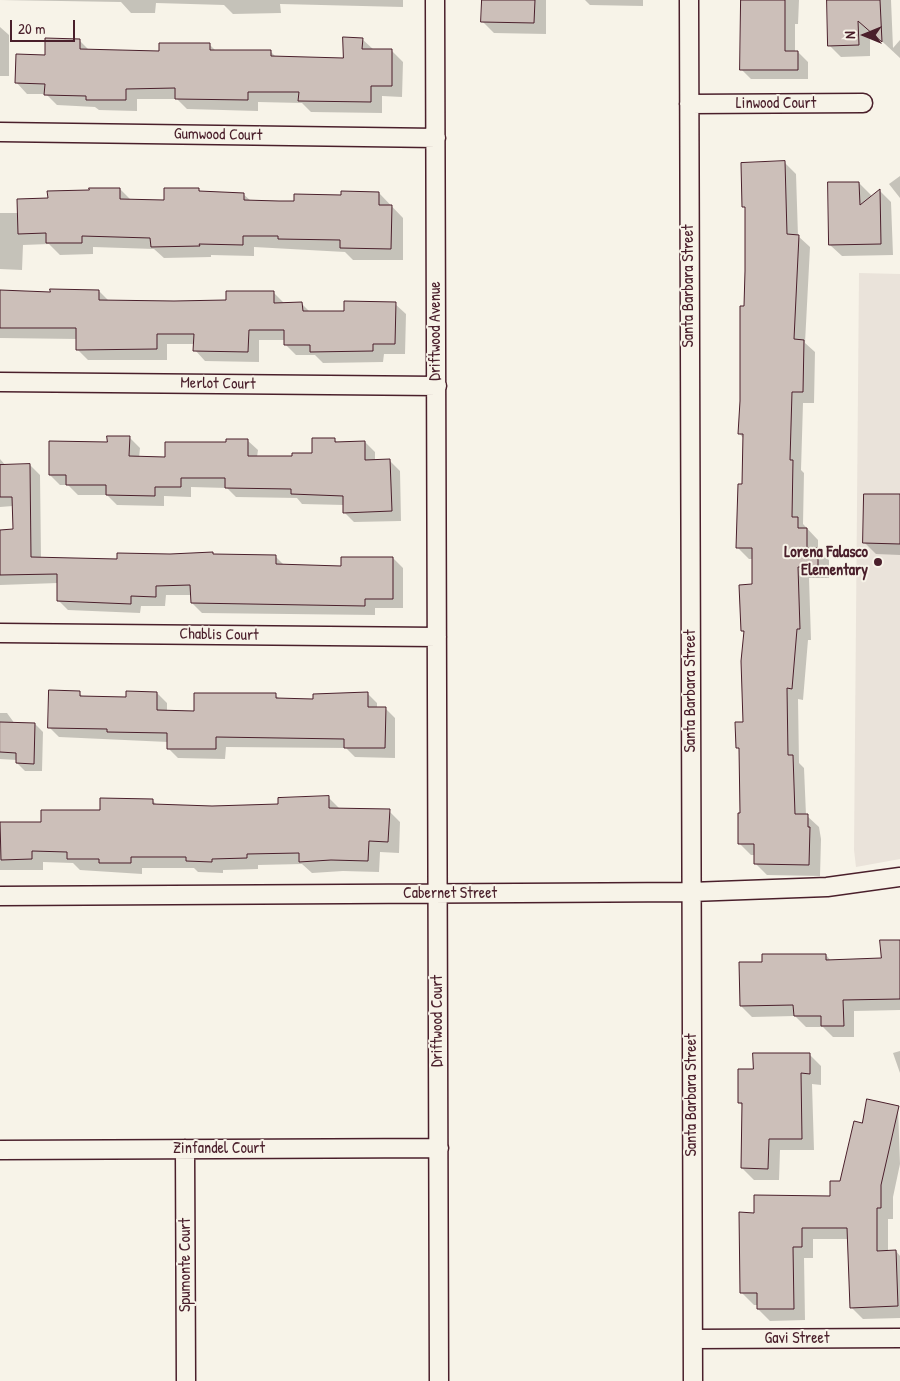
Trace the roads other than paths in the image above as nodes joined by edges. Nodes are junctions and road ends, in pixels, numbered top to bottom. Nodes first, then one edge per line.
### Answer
1 (435, 0) edge
2 (689, 0) edge
3 (863, 103) dead end
4 (689, 104) junction
5 (0, 132) edge
6 (436, 138) junction
7 (0, 382) edge
8 (437, 386) junction
9 (0, 633) edge
10 (437, 637) junction
11 (437, 661) joint
12 (900, 877) edge
13 (691, 892) junction
14 (438, 894) junction
15 (0, 896) edge
16 (439, 1148) junction
17 (185, 1149) junction
18 (0, 1150) edge
19 (900, 1338) edge
20 (693, 1339) junction
21 (186, 1381) edge
22 (439, 1381) edge
23 (693, 1381) edge

1 - 6 street, Driftwood Avenue
2 - 4 street, Santa Barbara Street
3 - 4 street, Linwood Court
4 - 13 street, Santa Barbara Street
5 - 6 street, Gumwood Court
6 - 8 street, Driftwood Avenue
7 - 8 street, Merlot Court
8 - 10 street, Driftwood Avenue
9 - 10 street, Chablis Court
10 - 11 street, Driftwood Avenue
11 - 14 street, Driftwood Court
12 - 13 street, Cabernet Street
13 - 14 street, Cabernet Street
13 - 20 street, Santa Barbara Street
14 - 15 street, Cabernet Street
14 - 16 street, Driftwood Court
16 - 17 street, Zinfandel Court
16 - 22 street, Driftwood Court
17 - 18 street, Zinfandel Court
17 - 21 street, Spumonte Court
19 - 20 street, Gavi Street
20 - 23 street, Santa Barbara Street

